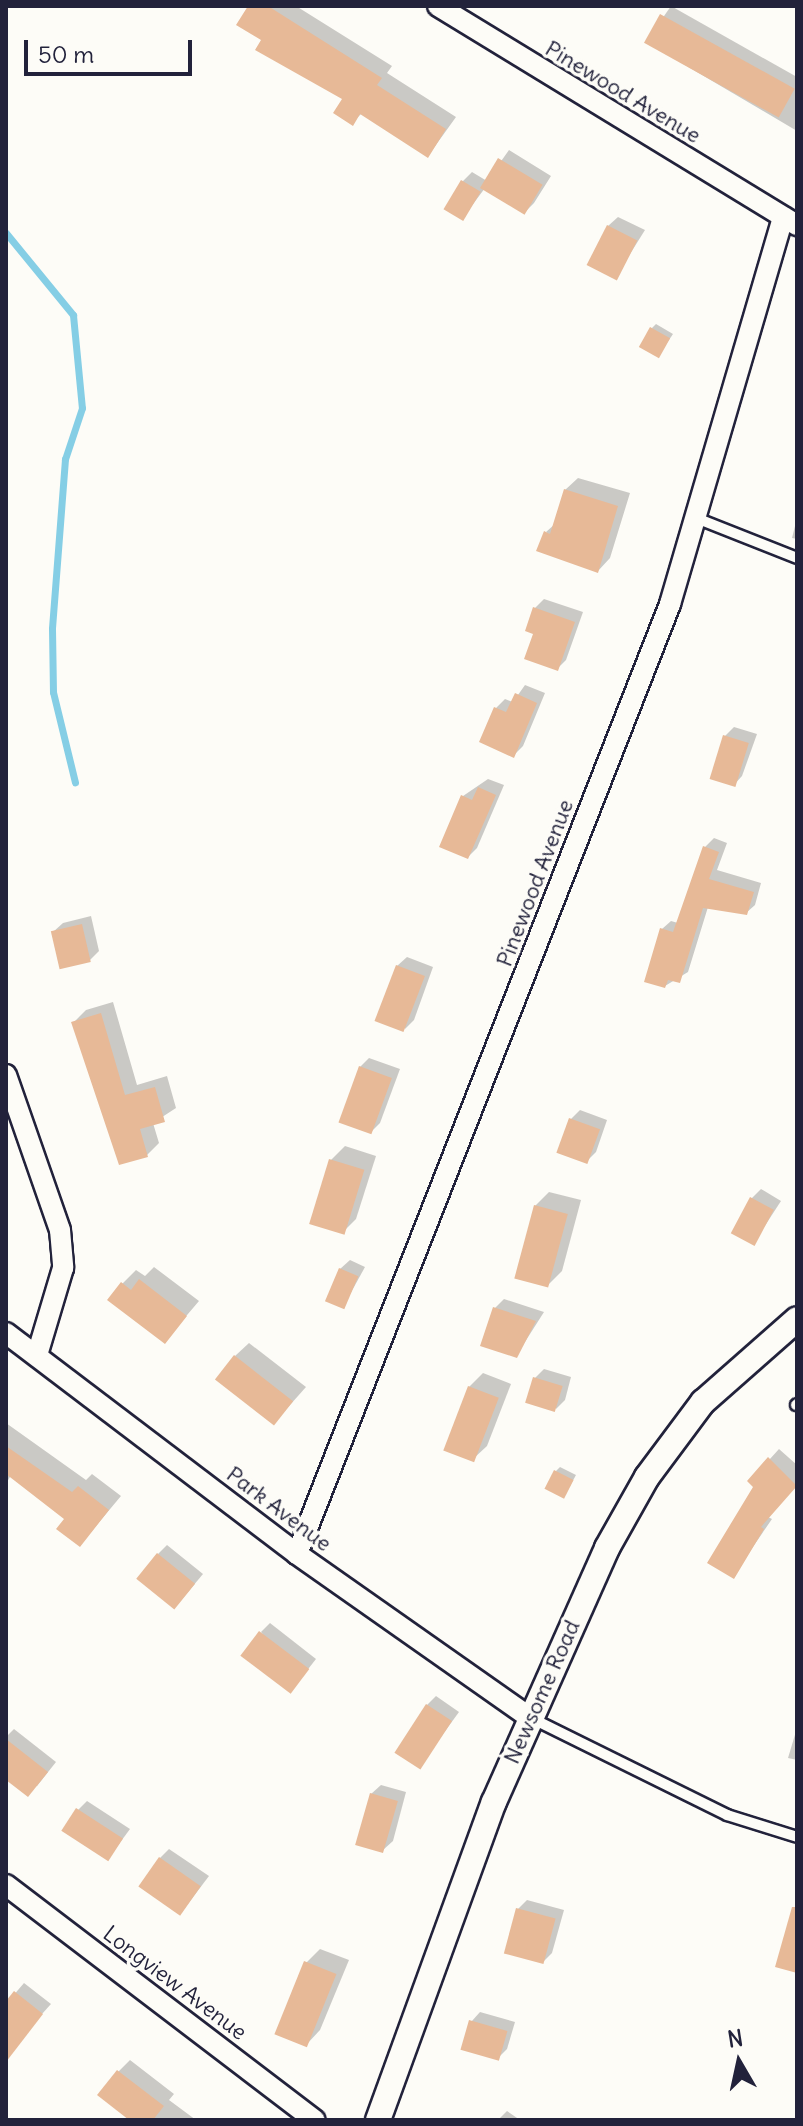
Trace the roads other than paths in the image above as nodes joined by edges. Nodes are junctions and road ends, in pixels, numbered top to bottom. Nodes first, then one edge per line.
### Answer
1 (438, 6) edge
2 (790, 221) edge
3 (696, 518) junction
4 (797, 558) edge
5 (6, 1075) edge
6 (797, 1319) edge
7 (6, 1333) edge
8 (37, 1355) junction
9 (297, 1554) junction
10 (529, 1717) junction
11 (797, 1837) edge
12 (6, 1885) edge
13 (315, 2120) edge
14 (378, 2120) edge

1 - 2 street, Pinewood Avenue
2 - 3 street, Pinewood Avenue
3 - 4 lane
3 - 9 street, Pinewood Avenue
5 - 8 street
6 - 10 street, Newsome Road
7 - 8 street, Park Avenue
8 - 9 street, Park Avenue
9 - 10 street, Park Avenue
10 - 11 lane
10 - 14 street, Newsome Road
12 - 13 street, Longview Avenue

